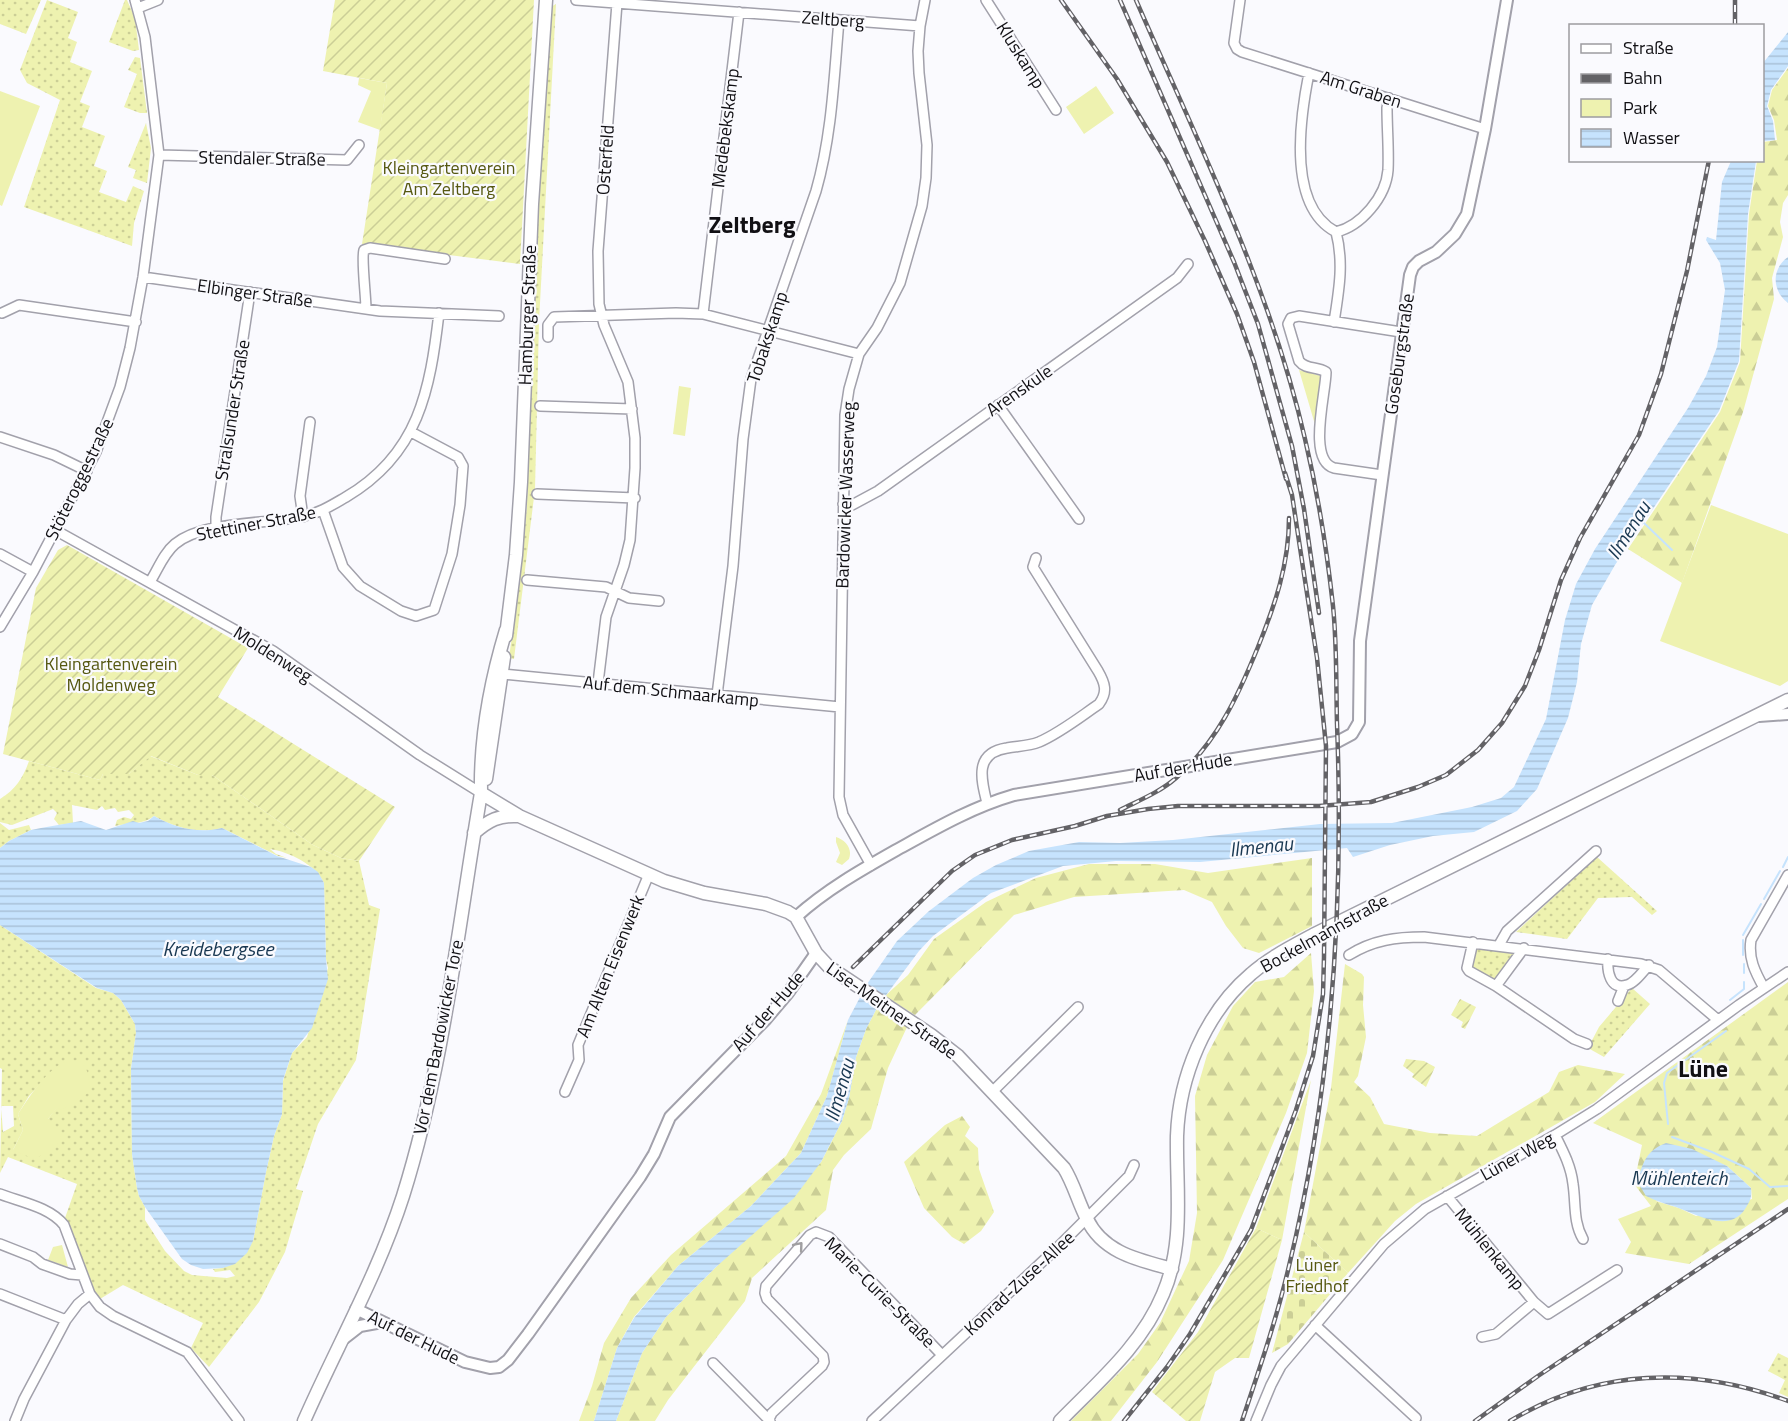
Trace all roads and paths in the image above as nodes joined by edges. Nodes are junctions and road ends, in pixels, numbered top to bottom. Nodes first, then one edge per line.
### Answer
1 (158, 0) edge
2 (546, 0) edge
3 (576, 0) edge
4 (925, 0) edge
5 (986, 0) edge
6 (1240, 0) edge
7 (1505, 1) edge
8 (616, 3) junction
9 (137, 4) edge
10 (739, 12) junction
11 (839, 20) junction
12 (920, 26) junction
13 (1309, 73) junction
14 (1389, 98) junction
15 (1056, 110) dead end
16 (1485, 129) junction
17 (360, 145) dead end
18 (159, 155) junction
19 (1336, 232) junction
20 (445, 259) dead end
21 (1188, 264) dead end
22 (143, 277) junction
23 (250, 292) junction
24 (366, 309) junction
25 (2, 313) dead end
26 (439, 313) junction
27 (703, 314) junction
28 (499, 316) dead end
29 (601, 316) junction
30 (136, 322) junction
31 (1334, 322) junction
32 (767, 330) junction
33 (1401, 332) junction
34 (548, 336) dead end
35 (859, 354) junction
36 (998, 405) junction
37 (540, 406) dead end
38 (632, 409) junction
39 (310, 422) dead end
40 (411, 432) junction
41 (0, 436) edge
42 (87, 471) junction
43 (1382, 475) junction
44 (537, 494) dead end
45 (635, 498) junction
46 (843, 504) junction
47 (323, 510) junction
48 (303, 517) junction
49 (1079, 519) dead end
50 (216, 529) junction
51 (55, 530) junction
52 (0, 554) edge
53 (1036, 558) dead end
54 (33, 572) junction
55 (526, 580) dead end
56 (150, 582) junction
57 (615, 592) junction
58 (659, 602) dead end
59 (0, 627) edge
60 (506, 630) junction
61 (502, 674) junction
62 (598, 684) junction
63 (717, 695) junction
64 (1788, 700) edge
65 (840, 707) junction
66 (1788, 714) edge
67 (1756, 717) junction
68 (1352, 734) joint
69 (481, 793) junction
70 (987, 803) junction
71 (519, 816) junction
72 (474, 833) junction
73 (1596, 851) dead end
74 (871, 865) junction
75 (649, 874) junction
76 (1788, 875) edge
77 (796, 917) junction
78 (1473, 942) junction
79 (1499, 945) junction
80 (1524, 948) junction
81 (816, 953) junction
82 (1349, 955) dead end
83 (1608, 959) junction
84 (1649, 966) junction
85 (1788, 972) edge
86 (1496, 986) junction
87 (1624, 986) junction
88 (1764, 988) junction
89 (1618, 1001) dead end
90 (1078, 1007) dead end
91 (1718, 1020) junction
92 (1587, 1044) dead end
93 (565, 1092) dead end
94 (992, 1092) junction
95 (1555, 1135) junction
96 (1134, 1165) dead end
97 (0, 1194) edge
98 (1447, 1196) junction
99 (1086, 1218) junction
100 (1583, 1239) dead end
101 (0, 1244) edge
102 (1172, 1269) junction
103 (1617, 1270) dead end
104 (82, 1275) junction
105 (0, 1294) edge
106 (90, 1294) junction
107 (1534, 1302) junction
108 (356, 1309) junction
109 (66, 1320) junction
110 (383, 1322) junction
111 (1315, 1325) junction
112 (1482, 1337) dead end
113 (342, 1340) junction
114 (942, 1355) junction
115 (713, 1363) dead end
116 (1416, 1419) dead end
117 (769, 1420) edge
118 (15, 1421) edge
119 (239, 1421) edge
120 (304, 1421) edge
121 (872, 1421) edge
122 (1060, 1421) edge
123 (1256, 1421) edge

1 - 9 street
2 - 60 main road, Hamburger Straße
3 - 8 street, Zeltberg
4 - 12 street
5 - 15 street, Kluskamp
6 - 13 street, Am Graben
7 - 16 street, Goseburgstraße
8 - 10 street, Zeltberg
8 - 29 street, Osterfeld
9 - 18 street, Stöteroggestraße
10 - 11 street, Zeltberg
10 - 27 street, Medebekskamp
11 - 12 street, Zeltberg
11 - 32 street, Tobakskamp
12 - 35 street, Bardowicker Wasserweg
13 - 14 street, Am Graben
13 - 19 street
14 - 16 street, Am Graben
14 - 19 street
16 - 33 street, Goseburgstraße
17 - 18 street, Stendaler Straße
18 - 22 street, Stöteroggestraße
19 - 31 street
20 - 24 street
21 - 36 street, Arenskule
22 - 23 street, Elbinger Straße
22 - 30 street, Stöteroggestraße
23 - 24 street, Elbinger Straße
23 - 50 street, Stralsunder Straße
24 - 26 street, Elbinger Straße
25 - 30 street
26 - 28 street, Elbinger Straße
26 - 40 street, Stettiner Straße
27 - 29 street
27 - 32 street
29 - 34 street
29 - 38 street, Osterfeld
30 - 42 street, Stöteroggestraße
31 - 33 street
31 - 43 street
32 - 35 street
32 - 63 street, Tobakskamp
33 - 43 street, Goseburgstraße
35 - 46 street, Bardowicker Wasserweg
36 - 46 street, Arenskule
36 - 49 street
37 - 38 street
38 - 45 street, Osterfeld
39 - 48 street
40 - 47 street, Stettiner Straße
40 - 47 street
41 - 42 street
42 - 51 street, Stöteroggestraße
43 - 68 street, Goseburgstraße
44 - 45 street
45 - 57 street, Osterfeld
46 - 65 street, Bardowicker Wasserweg
47 - 48 street, Stettiner Straße
48 - 50 street, Stettiner Straße
50 - 56 street, Stettiner Straße
51 - 54 street, Stöteroggestraße
51 - 56 street, Moldenweg
52 - 54 street
53 - 70 street
54 - 59 street, Stöteroggestraße
55 - 57 street
56 - 69 street, Moldenweg
57 - 58 street
57 - 62 street, Osterfeld
60 - 61 main road, Vor dem Bardowicker Tore
60 - 69 main road, Vor dem Bardowicker Tore
61 - 62 street, Auf dem Schmaarkamp
61 - 69 main road, Vor dem Bardowicker Tore
62 - 63 street, Auf dem Schmaarkamp
63 - 65 street, Auf dem Schmaarkamp
64 - 67 main road, Bockelmannstraße
65 - 74 street, Bardowicker Wasserweg
66 - 67 street
67 - 102 main road, Bockelmannstraße
68 - 70 street, Auf der Hude
69 - 71 main road, Am Alten Eisenwerk
69 - 72 main road, Vor dem Bardowicker Tore
70 - 74 street, Auf der Hude
71 - 72 main road
71 - 75 main road, Am Alten Eisenwerk
72 - 108 main road, Vor dem Bardowicker Tore
73 - 79 street
74 - 77 street, Auf der Hude
75 - 77 main road, Am Alten Eisenwerk
75 - 93 street, Am Alten Eisenwerk
76 - 88 street
77 - 81 main road, Auf der Hude
78 - 79 street
78 - 82 street
78 - 86 street
79 - 80 street
80 - 83 street
80 - 86 street
81 - 94 main road, Lise-Meitner-Straße
81 - 110 street, Auf der Hude
83 - 84 street
83 - 87 street
84 - 87 street
84 - 91 street
85 - 88 street, Lüner Weg
86 - 92 street
87 - 89 street
88 - 91 street, Lüner Weg
90 - 94 street
91 - 95 street, Lüner Weg
94 - 99 main road, Lise-Meitner-Straße
95 - 98 street, Lüner Weg
95 - 100 street
96 - 99 street
97 - 104 street
98 - 107 street, Mühlenkamp
98 - 111 street, Lüner Weg
99 - 102 main road, Lise-Meitner-Straße
99 - 114 street, Konrad-Zuse-Allee
101 - 104 street
102 - 122 main road, Bockelmannstraße
103 - 107 street, Mühlenkamp
104 - 106 street
105 - 109 street
106 - 109 street
106 - 119 street
107 - 112 street, Mühlenkamp
108 - 110 street, Auf der Hude
108 - 113 main road, Vor dem Bardowicker Tore
109 - 118 street
110 - 113 street
111 - 116 street
111 - 123 street, Lüner Weg
113 - 120 main road, Vor dem Bardowicker Tore
117 -> 114 street, Marie-Curie-Straße
114 - 121 street, Konrad-Zuse-Allee
115 - 117 street

